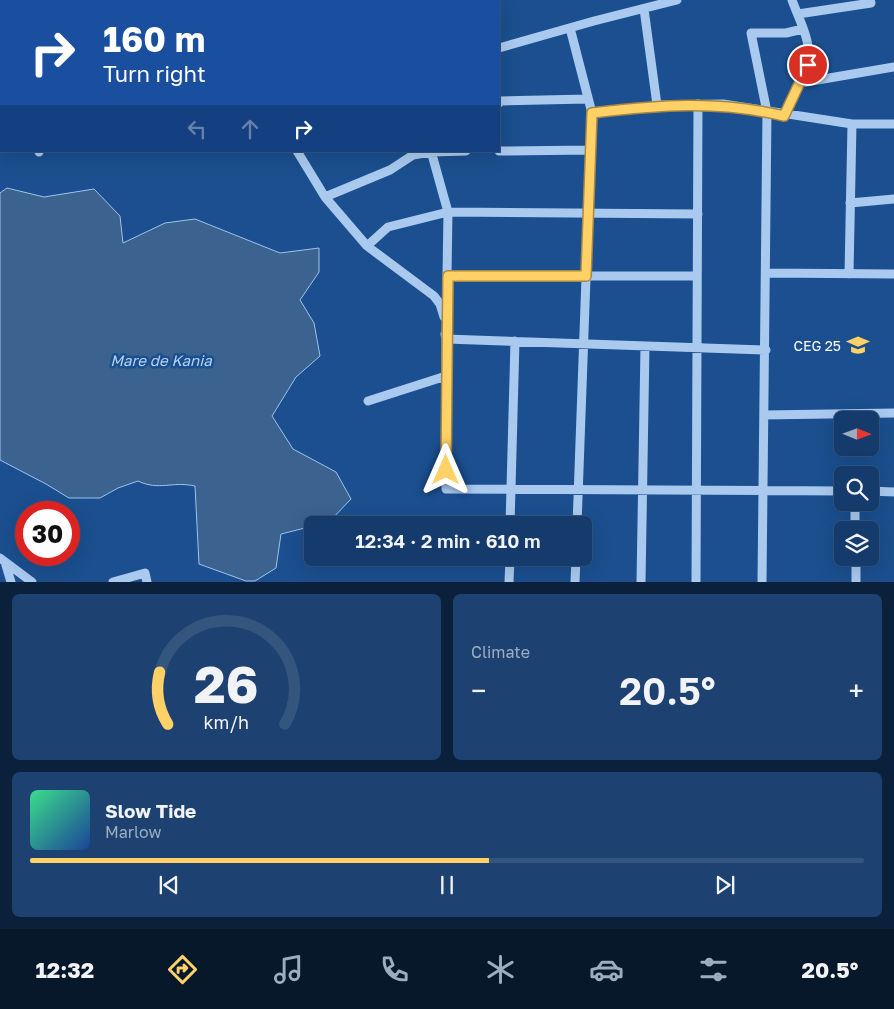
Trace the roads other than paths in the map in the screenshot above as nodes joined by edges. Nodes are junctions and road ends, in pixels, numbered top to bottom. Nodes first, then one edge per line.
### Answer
1 (677, 0) edge
2 (792, 0) edge
3 (870, 0) edge
4 (644, 9) junction
5 (798, 14) junction
6 (570, 28) junction
7 (803, 29) junction
8 (500, 48) edge
9 (894, 67) edge
10 (800, 83) junction
11 (587, 99) junction
12 (500, 101) edge
13 (698, 104) junction
14 (657, 105) junction
15 (767, 112) junction
16 (592, 113) junction
17 (784, 116) junction
18 (852, 124) junction
19 (894, 124) edge
20 (590, 150) junction
21 (500, 151) edge
22 (298, 152) edge
23 (431, 152) edge
24 (325, 198) junction
25 (894, 199) edge
26 (850, 203) junction
27 (448, 212) junction
28 (588, 213) junction
29 (698, 214) junction
30 (367, 246) junction
31 (766, 273) junction
32 (849, 274) junction
33 (894, 274) edge
34 (448, 276) junction
35 (586, 276) junction
36 (697, 276) junction
37 (446, 339) junction
38 (515, 341) junction
39 (585, 344) junction
40 (644, 346) junction
41 (697, 348) junction
42 (766, 350) junction
43 (446, 376) junction
44 (368, 401) dead end
45 (894, 413) edge
46 (764, 415) junction
47 (511, 489) junction
48 (578, 489) junction
49 (642, 489) junction
50 (696, 490) junction
51 (764, 490) junction
52 (834, 491) edge
53 (879, 491) edge
54 (894, 492) edge
55 (510, 516) edge
56 (577, 516) edge
57 (2, 560) edge
58 (510, 566) edge
59 (576, 566) edge
60 (856, 566) edge
61 (11, 582) edge
62 (32, 582) edge
63 (114, 582) edge
64 (147, 582) edge
65 (509, 582) edge
66 (575, 582) edge
67 (641, 582) edge
68 (696, 582) edge
69 (762, 582) edge
70 (856, 582) edge

1 - 4 street
2 - 5 street
3 - 5 street
4 - 6 street
4 - 14 street
5 - 7 street
6 - 8 street
6 - 11 street
7 - 10 street
7 - 15 street
9 - 10 street
10 - 17 street
11 - 12 street
11 - 16 street
13 - 14 street
13 - 15 street
13 - 29 street
14 - 16 street
15 - 17 street
15 - 31 street
16 - 20 street
17 - 18 street
18 - 19 street
18 - 26 street
20 - 21 street
20 - 28 street
22 - 24 street
23 - 24 street
23 - 27 street
24 - 30 street
25 - 26 street
26 - 32 street
27 - 28 street
27 - 30 street
27 - 34 street
28 - 29 street
28 - 35 street
29 - 36 street
30 - 37 street
31 - 32 street
31 - 42 street
32 - 33 street
34 - 35 street
34 - 37 street
35 - 36 street
35 - 39 street
36 - 41 street
37 - 38 street
37 - 43 street
38 - 39 street
38 - 47 street
39 - 40 street
39 - 48 street
40 - 41 street
40 - 49 street
41 - 42 street
41 - 50 street
42 - 46 street
43 - 44 street
43 - 47 street
45 - 46 street
46 - 51 street
47 - 48 street
47 - 55 street
48 - 49 street
48 - 56 street
49 - 50 street
49 - 67 street
50 - 51 street
50 - 68 street
51 - 52 street
51 - 69 street
53 - 54 street
57 - 61 street
57 - 62 street
58 - 65 street
59 - 66 street
60 - 70 street
63 - 64 street

